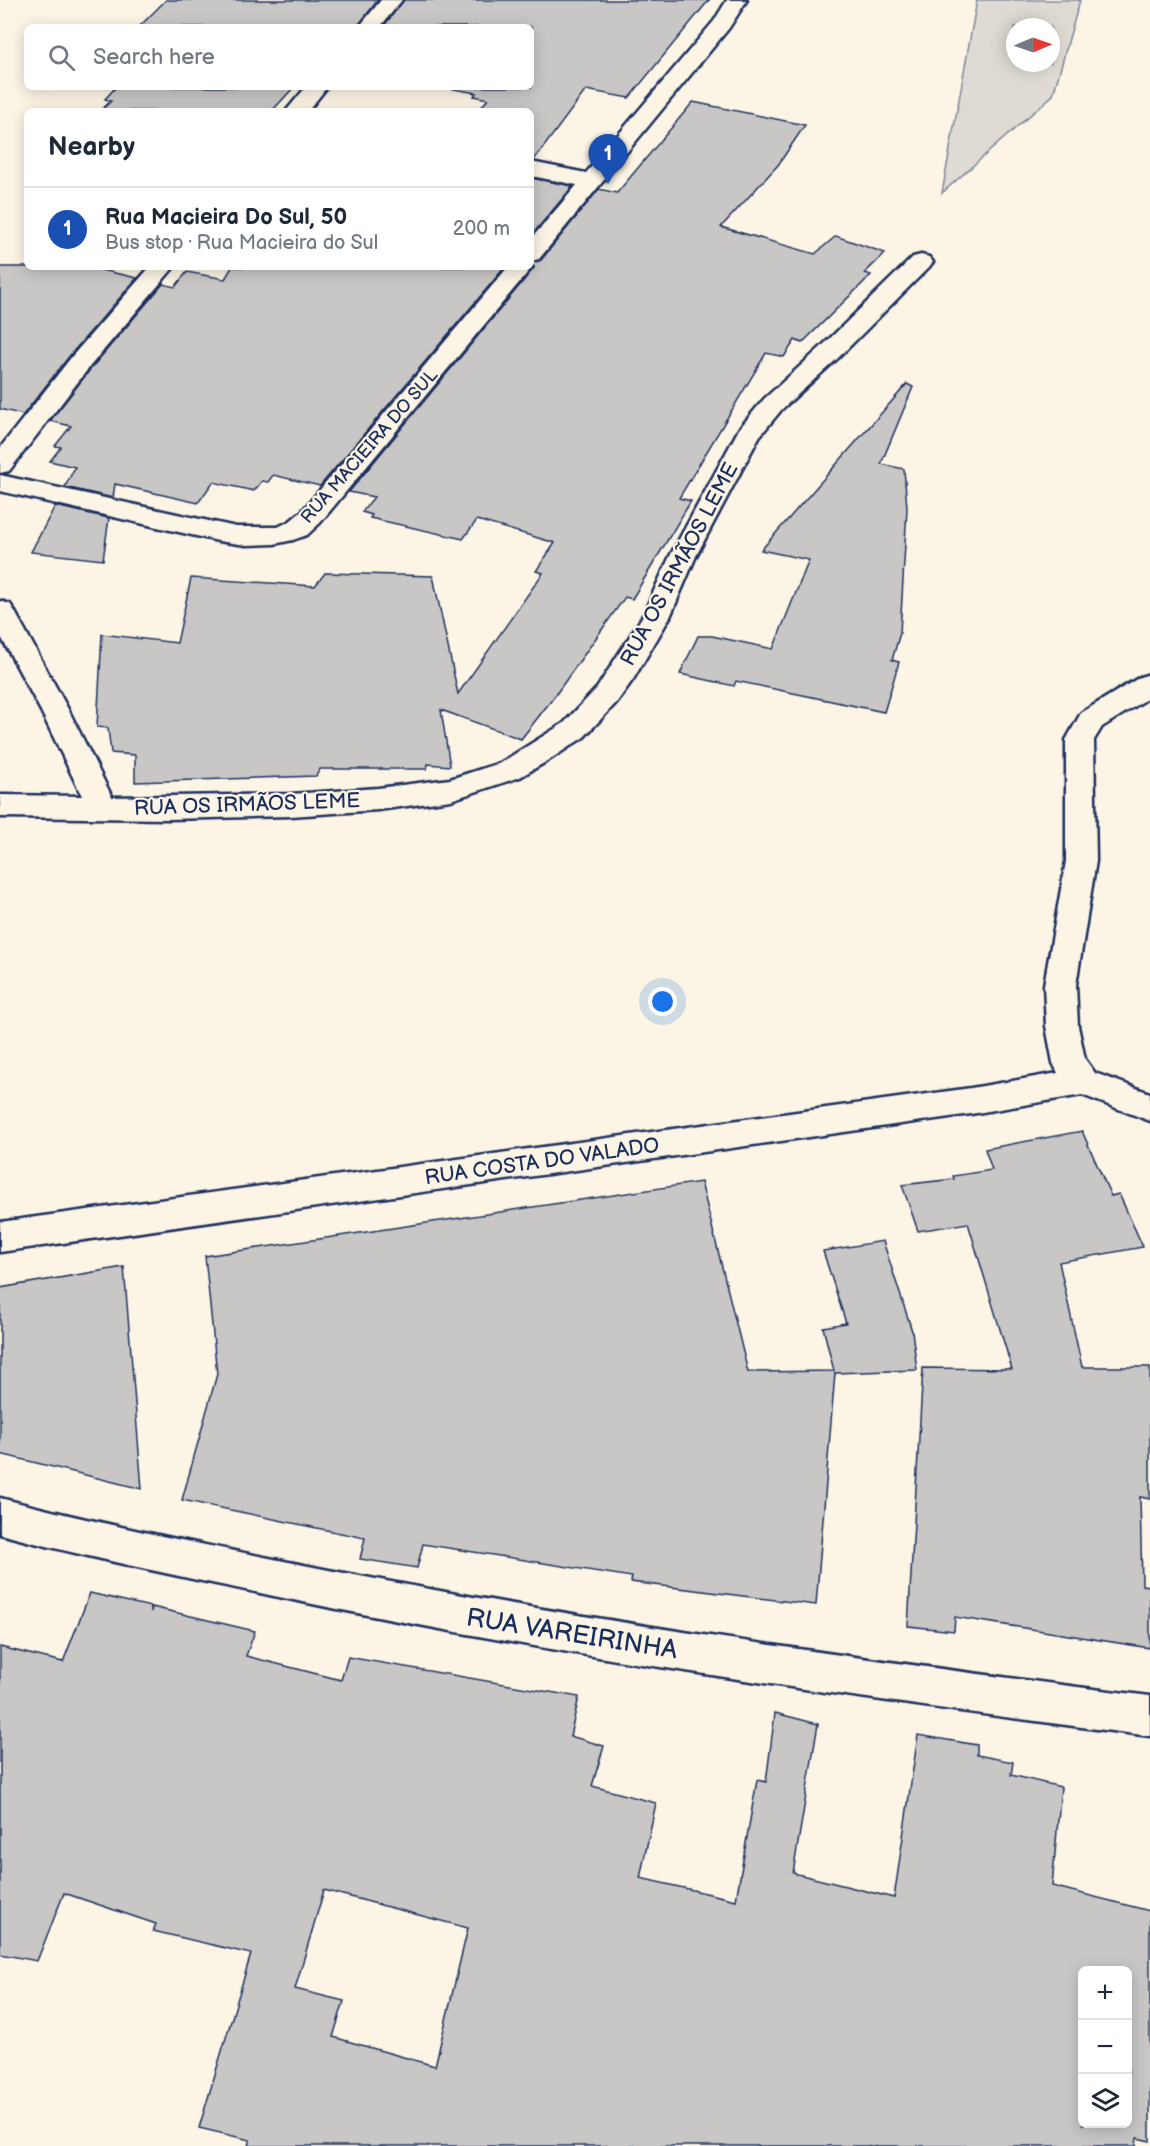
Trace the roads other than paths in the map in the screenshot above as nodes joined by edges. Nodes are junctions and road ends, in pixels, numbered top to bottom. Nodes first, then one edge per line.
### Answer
1 (392, 0) edge
2 (737, 0) edge
3 (372, 24) edge
4 (314, 90) edge
5 (300, 108) edge
6 (534, 170) edge
7 (592, 181) junction
8 (534, 250) edge
9 (921, 262) dead end
10 (159, 270) edge
11 (518, 270) edge
12 (0, 465) edge
13 (0, 483) edge
14 (0, 610) edge
15 (1150, 684) edge
16 (0, 806) edge
17 (103, 809) junction
18 (1083, 1082) junction
19 (1150, 1107) edge
20 (0, 1237) edge
21 (0, 1516) edge
22 (1150, 1716) edge

1 - 3 street
2 - 7 street
4 - 5 street
6 - 7 street
7 - 8 street
9 - 17 street, RUA OS IRMÃOS LEME
10 - 12 street
11 - 13 street, RUA MACIEIRA DO SUL
14 - 17 street
15 - 18 street
16 - 17 street, RUA OS IRMÃOS LEME
18 - 19 street
18 - 20 street, RUA COSTA DO VALADO
21 - 22 street, RUA VAREIRINHA

